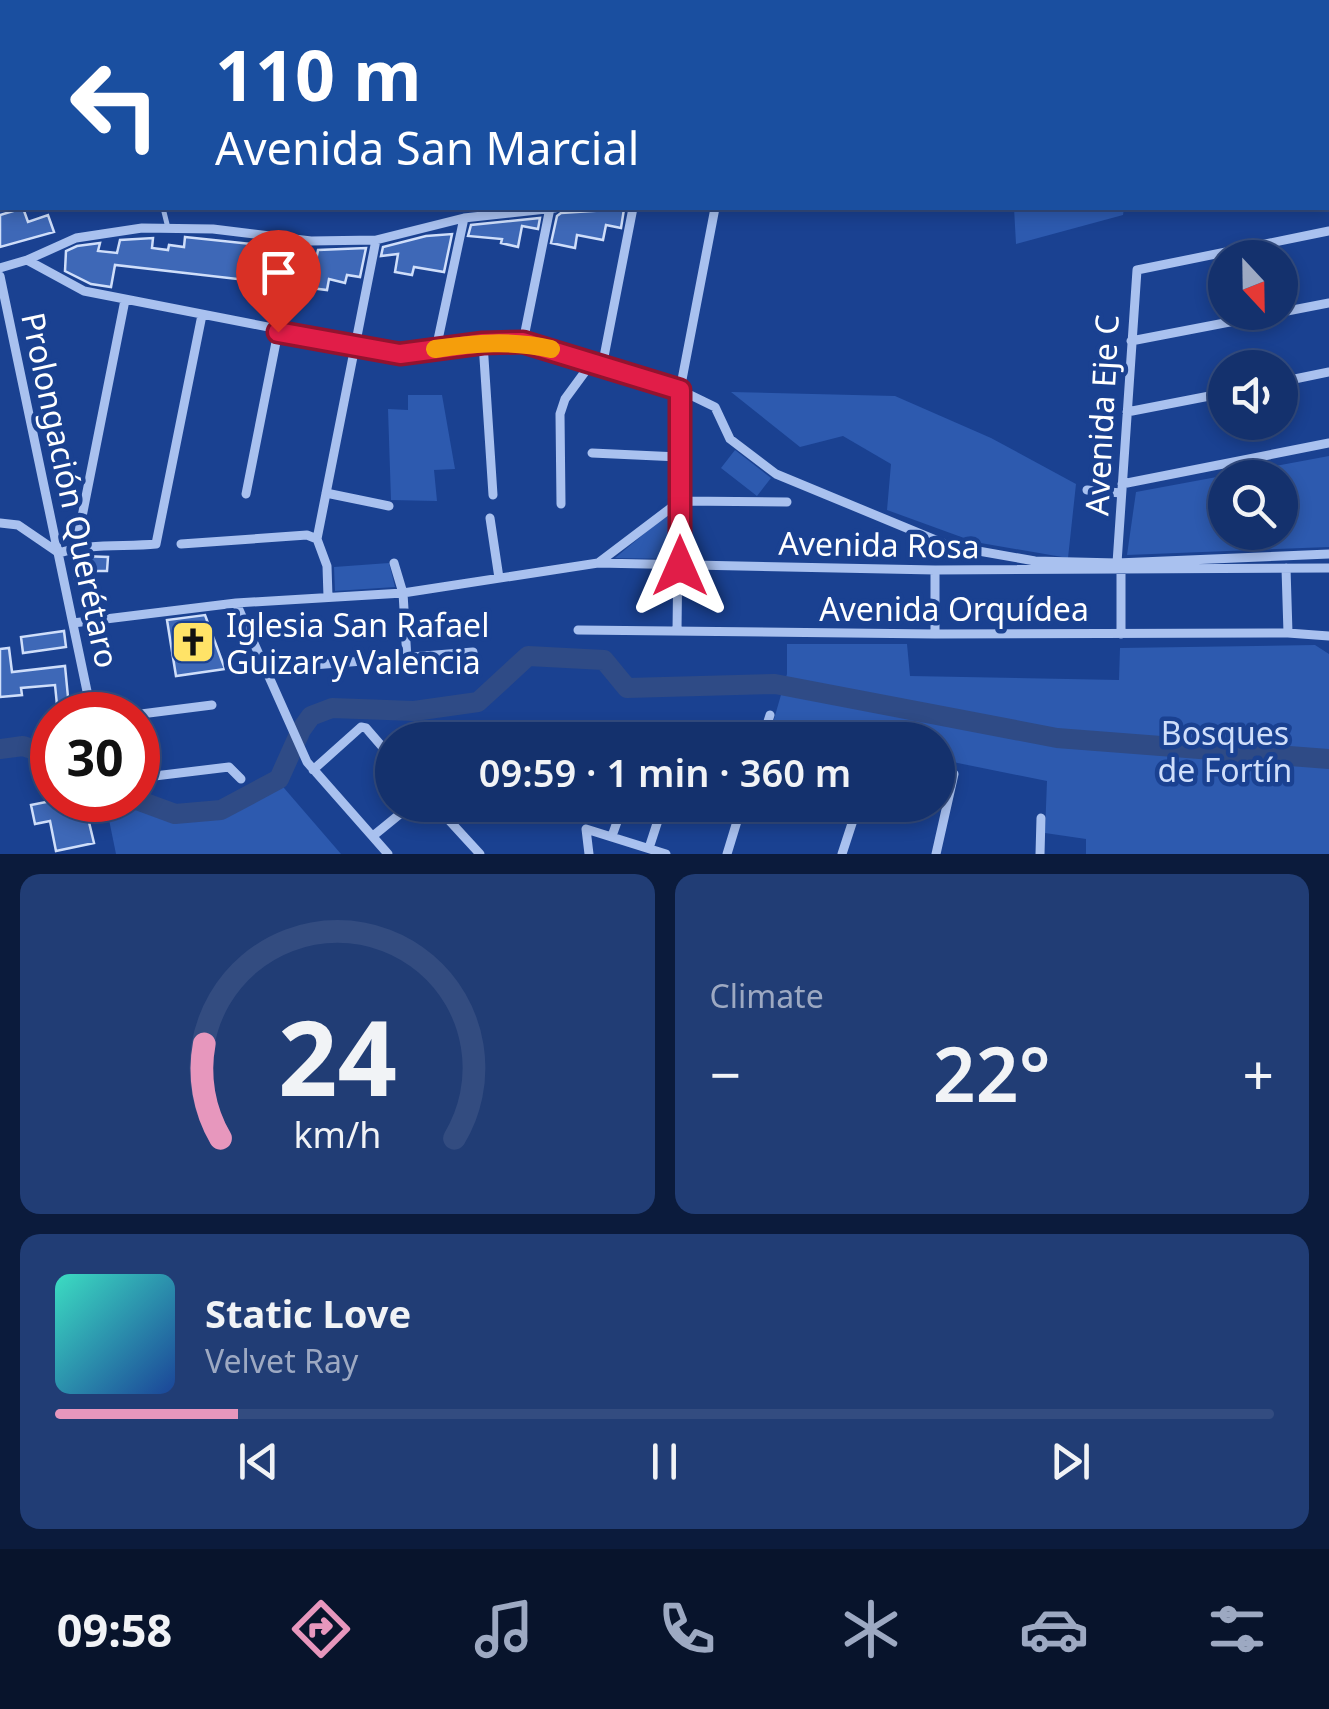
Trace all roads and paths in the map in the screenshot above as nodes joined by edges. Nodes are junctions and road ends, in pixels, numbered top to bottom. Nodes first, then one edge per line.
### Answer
1 (164, 210) edge
2 (534, 210) edge
3 (552, 210) edge
4 (633, 210) edge
5 (715, 210) edge
6 (464, 218) junction
7 (168, 228) junction
8 (1329, 231) edge
9 (376, 240) junction
10 (27, 260) junction
11 (0, 268) edge
12 (0, 276) edge
13 (125, 300) junction
14 (1329, 303) edge
15 (202, 315) junction
16 (278, 332) junction
17 (1131, 341) junction
18 (523, 342) junction
19 (483, 343) junction
20 (356, 345) junction
21 (436, 349) junction
22 (602, 367) junction
23 (1329, 372) edge
24 (1298, 378) edge
25 (680, 390) junction
26 (1208, 395) edge
27 (1127, 412) junction
28 (1329, 443) edge
29 (592, 453) dead end
30 (679, 457) junction
31 (1122, 488) junction
32 (1087, 490) dead end
33 (326, 493) junction
34 (246, 494) dead end
35 (493, 496) dead end
36 (680, 501) junction
37 (787, 502) dead end
38 (561, 504) dead end
39 (389, 506) dead end
40 (490, 518) dead end
41 (0, 523) edge
42 (316, 539) junction
43 (181, 544) dead end
44 (76, 547) junction
45 (59, 553) junction
46 (1329, 554) edge
47 (394, 562) dead end
48 (598, 564) junction
49 (680, 566) junction
50 (1119, 567) junction
51 (1286, 568) junction
52 (1329, 568) edge
53 (934, 570) junction
54 (499, 578) junction
55 (402, 593) junction
56 (328, 598) junction
57 (236, 604) junction
58 (73, 624) junction
59 (578, 630) dead end
60 (677, 631) junction
61 (1288, 633) junction
62 (935, 634) junction
63 (1121, 634) junction
64 (1329, 636) edge
65 (473, 652) dead end
66 (407, 659) junction
67 (264, 669) junction
68 (87, 692) edge
69 (212, 705) dead end
70 (160, 712) edge
71 (770, 715) dead end
72 (768, 722) edge
73 (375, 742) edge
74 (310, 766) junction
75 (160, 775) edge
76 (241, 779) dead end
77 (1041, 818) dead end
78 (391, 822) edge
79 (451, 822) edge
80 (617, 822) edge
81 (656, 822) edge
82 (737, 822) edge
83 (852, 822) edge
84 (943, 822) edge
85 (373, 836) junction
86 (612, 836) junction
87 (648, 848) junction
88 (388, 854) edge
89 (480, 854) edge
90 (589, 854) edge
91 (666, 854) edge
92 (727, 854) edge
93 (842, 854) edge
94 (936, 854) edge
95 (1040, 854) edge

1 - 7 lane
2 - 6 street
3 - 18 street
4 - 22 street
5 - 25 street
6 - 9 street
6 - 21 street
7 - 9 street
7 - 10 street
8 - 17 street, Avenida Eje C
9 - 20 street
10 - 11 street
10 - 13 street
12 - 45 street, Prolongación Querétaro
13 - 15 street
13 - 44 street
14 - 17 street
15 - 16 street
15 - 44 street
16 - 20 street
16 - 34 street
17 - 27 street, Avenida Eje C
18 - 19 street
18 - 22 street
19 - 21 street
19 - 35 street
20 - 21 street
20 - 33 street
22 - 25 street
22 - 38 street
23 - 24 street
25 - 30 street
25 - 50 street
26 - 27 street
27 - 31 street, Avenida Eje C
28 - 31 street
29 - 30 street
30 - 36 street
31 - 32 street
31 - 50 street, Avenida Eje C
33 - 39 street
33 - 42 street
36 - 37 street
36 - 48 street
36 - 49 street
40 - 54 street
41 - 45 street
42 - 43 street
42 - 56 street
44 - 45 street
45 - 58 street, Prolongación Querétaro
46 - 50 street
47 - 55 street
48 - 49 street, Avenida Rosa
48 - 54 street, Avenida Rosa
49 - 53 street, Avenida Rosa
49 - 60 street
50 - 51 street, Avenida Rosa
50 - 53 street, Avenida Rosa
50 - 63 street, Avenida Eje C
51 - 52 street, Avenida Rosa
51 - 61 street
53 - 62 street
54 - 55 street, Avenida Rosa
55 - 56 street, Avenida Rosa
55 - 66 street
56 - 57 street, Avenida Rosa
57 - 58 street, Avenida Rosa
57 - 67 street
58 - 68 street, Prolongación Querétaro
59 - 60 street, Avenida Orquídea
60 - 62 street, Avenida Orquídea
61 - 63 street, Avenida Orquídea
61 - 64 street, Avenida Orquídea
62 - 63 street, Avenida Orquídea
65 - 66 street
66 - 67 street
67 - 74 street
69 - 70 street
71 - 72 street
73 - 74 street
74 - 85 street
75 - 76 street
77 - 95 street
78 - 85 street
79 - 89 street
80 - 86 street
81 - 87 street
82 - 92 street
83 - 93 street
84 - 94 street
85 - 88 street
86 - 87 street
86 - 90 street
87 - 91 street

